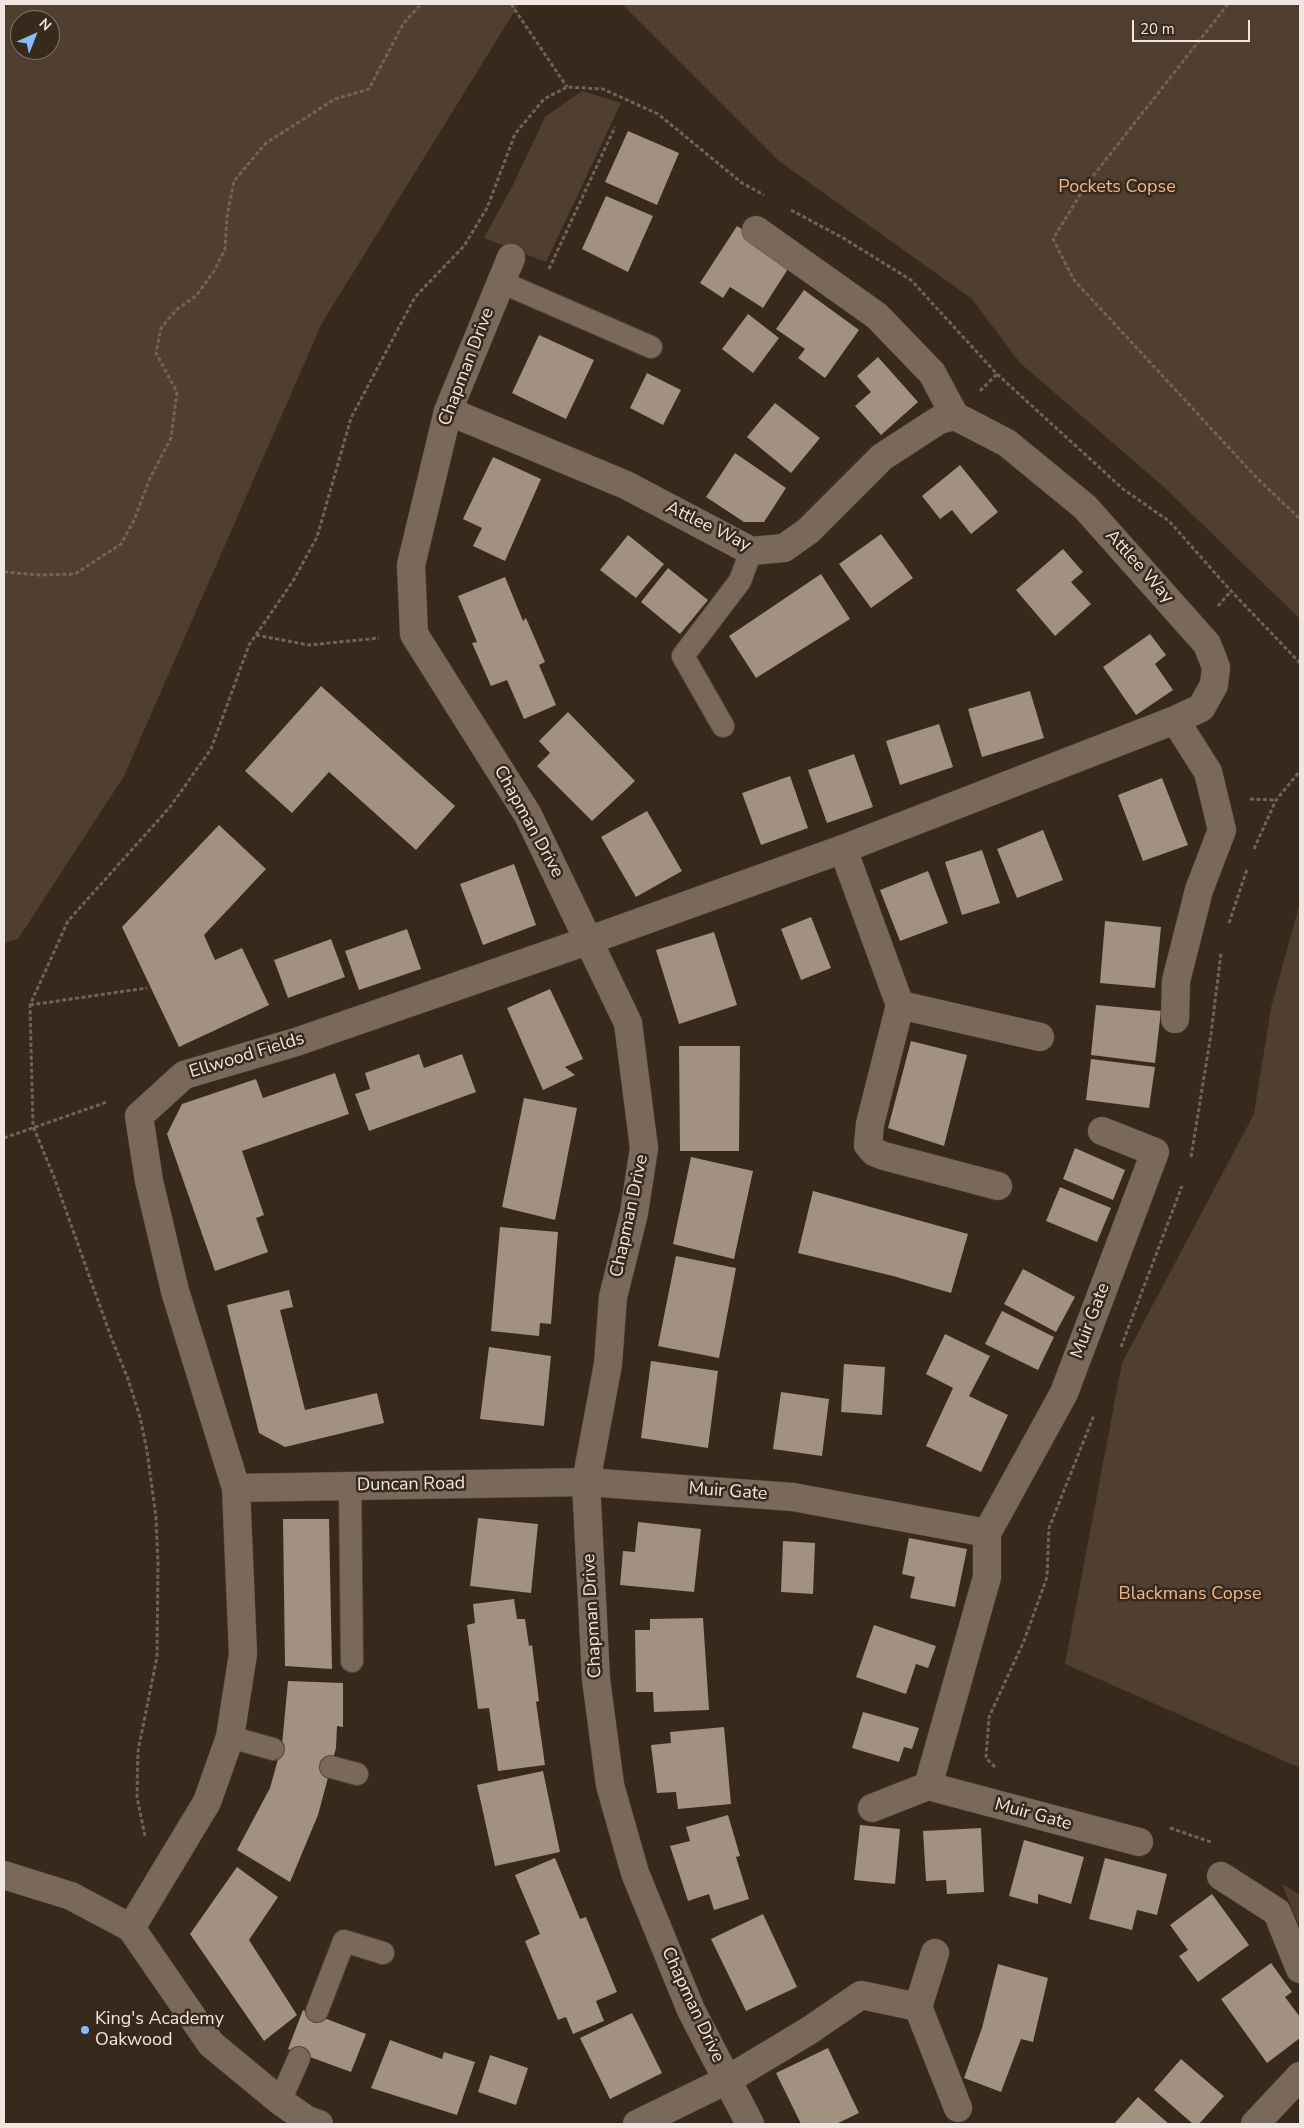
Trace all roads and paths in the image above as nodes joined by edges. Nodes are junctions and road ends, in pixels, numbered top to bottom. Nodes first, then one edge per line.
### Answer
1 (421, 4) edge
2 (511, 4) edge
3 (1228, 4) edge
4 (567, 87) dead end
5 (615, 127) dead end
6 (756, 230) dead end
7 (506, 270) junction
8 (651, 347) dead end
9 (448, 411) junction
10 (955, 416) junction
11 (1300, 519) edge
12 (750, 552) junction
13 (4, 572) edge
14 (414, 634) junction
15 (256, 635) dead end
16 (1175, 720) junction
17 (723, 726) dead end
18 (1300, 771) edge
19 (843, 849) junction
20 (1251, 858) dead end
21 (1248, 867) dead end
22 (1226, 930) dead end
23 (590, 940) junction
24 (1222, 948) dead end
25 (147, 988) dead end
26 (30, 1005) dead end
27 (900, 1005) junction
28 (1175, 1019) dead end
29 (1040, 1037) dead end
30 (155, 1101) junction
31 (32, 1126) junction
32 (1102, 1131) dead end
33 (4, 1138) edge
34 (1190, 1161) dead end
35 (1185, 1177) dead end
36 (998, 1186) dead end
37 (1119, 1353) dead end
38 (1097, 1407) dead end
39 (586, 1482) junction
40 (350, 1486) junction
41 (236, 1488) junction
42 (988, 1533) junction
43 (352, 1661) dead end
44 (230, 1737) junction
45 (273, 1750) dead end
46 (331, 1767) dead end
47 (997, 1769) dead end
48 (357, 1774) dead end
49 (928, 1786) junction
50 (872, 1808) dead end
51 (1161, 1825) dead end
52 (1139, 1842) dead end
53 (1217, 1843) dead end
54 (4, 1874) edge
55 (1221, 1876) dead end
56 (155, 1889) junction
57 (131, 1928) junction
58 (383, 1953) dead end
59 (935, 1953) dead end
60 (1300, 1968) edge
61 (918, 2007) junction
62 (317, 2010) dead end
63 (299, 2058) dead end
64 (1300, 2076) edge
65 (727, 2080) junction
66 (280, 2101) junction
67 (958, 2108) dead end
68 (318, 2124) edge
69 (637, 2124) edge
70 (750, 2124) edge
71 (1255, 2124) edge

1 - 13 path
2 - 4 path
3 - 11 path
5 - 7 path
6 - 10 street
7 - 8 lane
7 - 9 street, Chapman Drive
9 - 12 street, Attlee Way
9 - 14 street, Chapman Drive
10 - 12 street, Attlee Way
10 - 16 street, Attlee Way
12 - 17 lane
14 - 15 path
14 - 23 street, Chapman Drive
16 - 19 street, Attlee Way
16 - 28 street
18 - 20 path
19 - 23 street, Attlee Way
19 - 27 street
21 - 22 path
23 - 30 street, Ellwood Fields
23 - 39 street, Chapman Drive
24 - 34 path
25 - 26 path
27 - 29 street
27 - 36 street
30 - 31 path
30 - 41 street, Ellwood Fields
31 - 33 path
31 - 56 path
32 - 42 street, Muir Gate
35 - 37 path
38 - 47 path
39 - 40 street, Duncan Road
39 - 42 street, Muir Gate
39 - 65 street, Chapman Drive
40 - 41 street, Duncan Road
40 - 43 lane
41 - 44 street
42 - 49 street, Muir Gate
44 - 45 lane
44 - 56 street
46 - 48 lane
49 - 50 street
49 - 52 street, Muir Gate
51 - 53 path
54 - 57 street
55 - 60 street
56 - 57 street
57 - 66 street
58 - 62 lane
59 - 61 street
61 - 65 street
61 - 67 street
63 - 66 lane
64 - 71 street
65 - 69 street
65 - 70 street, Chapman Drive
66 - 68 street

